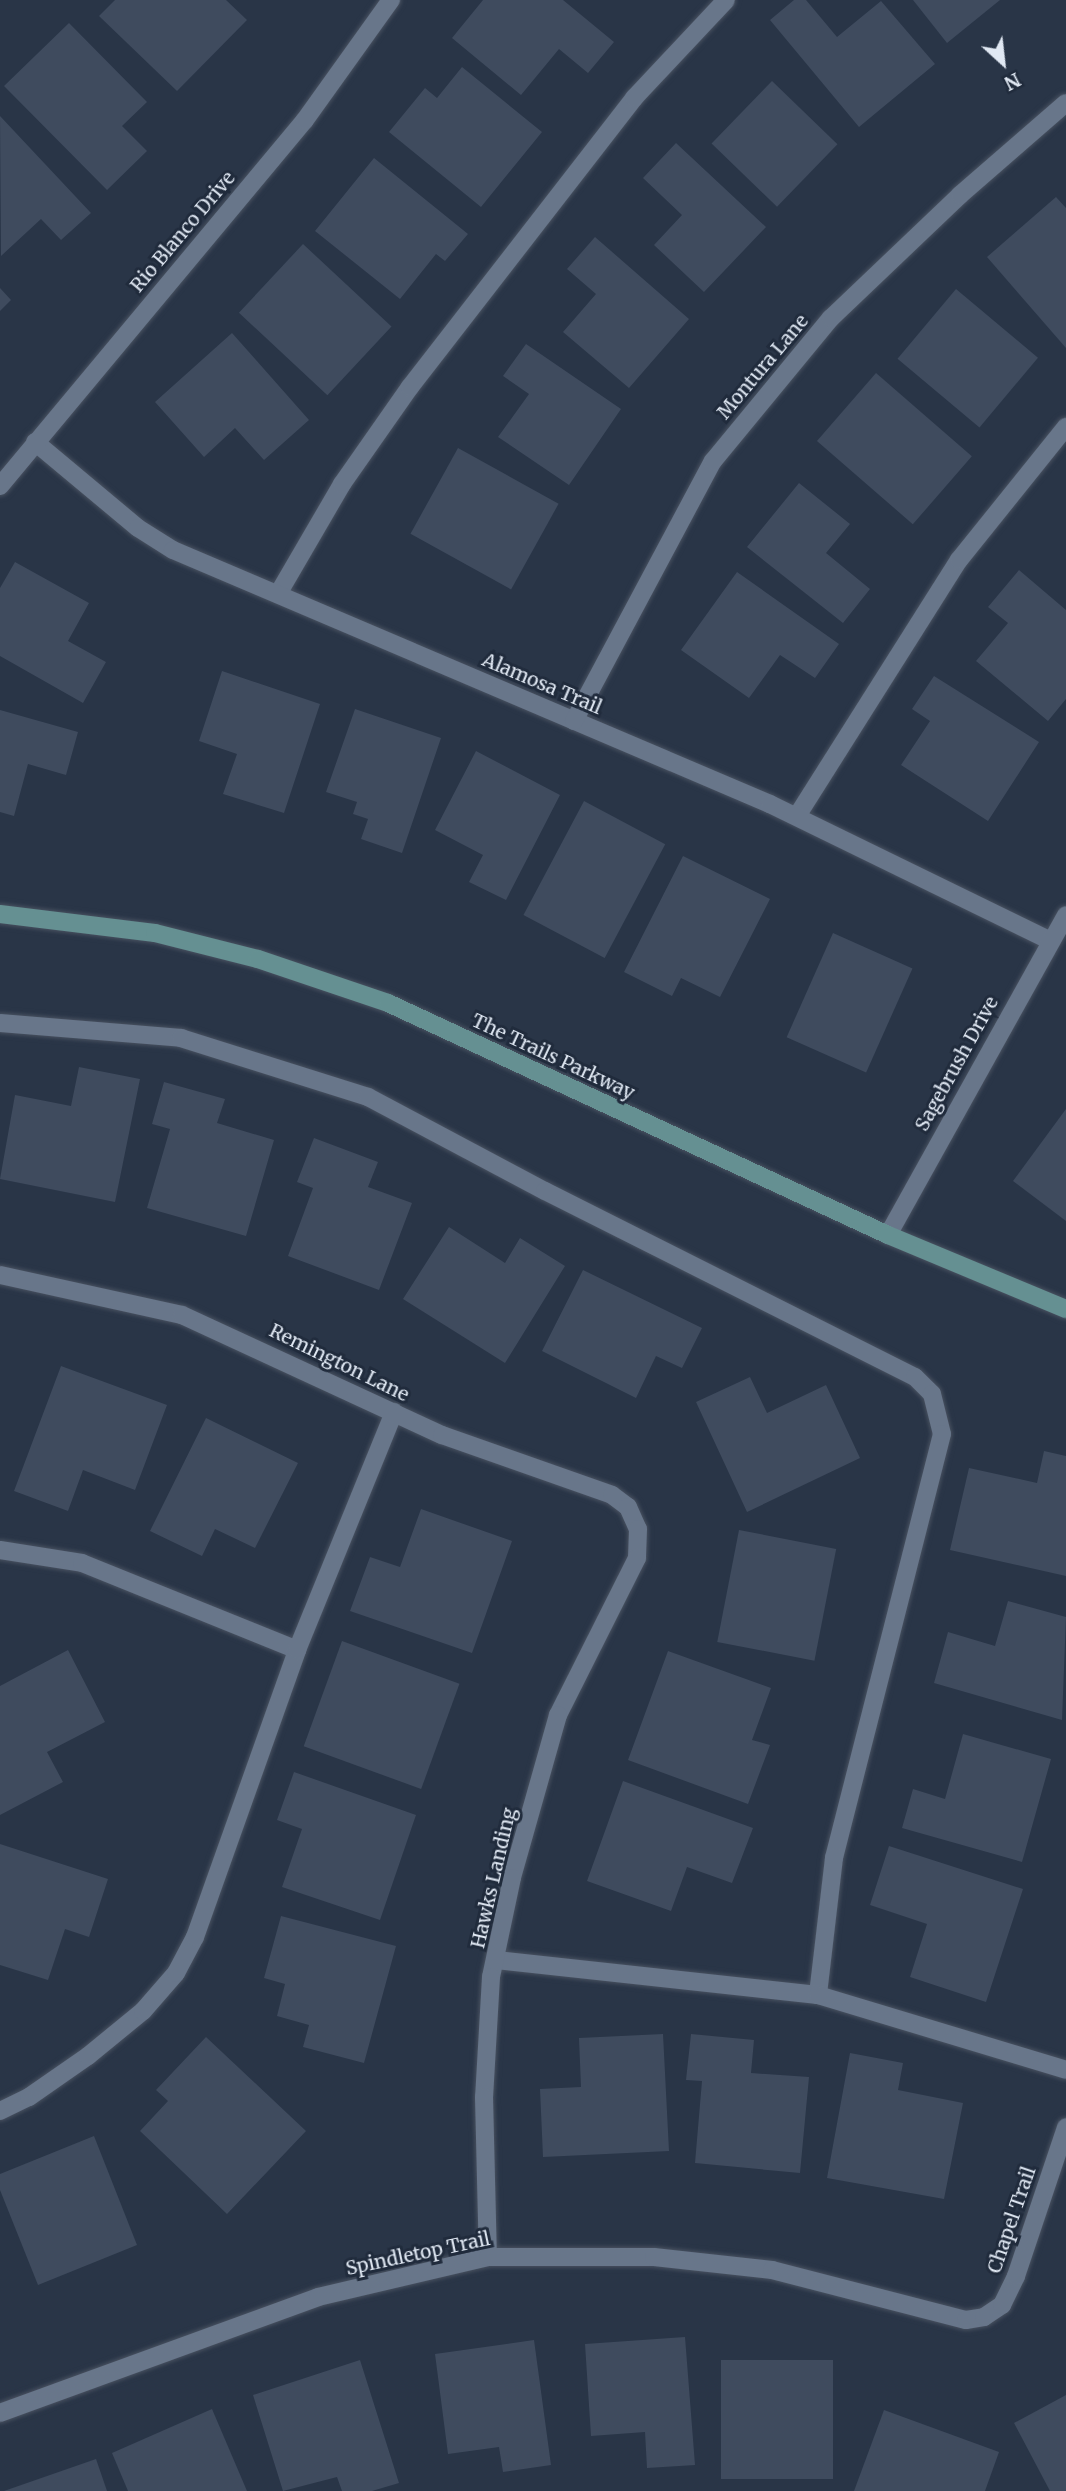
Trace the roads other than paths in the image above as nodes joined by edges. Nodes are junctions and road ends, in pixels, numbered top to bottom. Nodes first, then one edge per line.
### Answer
1 (391, 0) edge
2 (726, 0) edge
3 (1066, 103) edge
4 (1066, 427) edge
5 (35, 442) junction
6 (0, 486) edge
7 (278, 594) junction
8 (574, 721) junction
9 (797, 816) junction
10 (0, 914) edge
11 (1066, 915) edge
12 (1049, 940) junction
13 (0, 1023) edge
14 (888, 1235) junction
15 (0, 1275) edge
16 (1066, 1309) edge
17 (394, 1412) junction
18 (638, 1529) joint
19 (0, 1550) edge
20 (298, 1650) junction
21 (496, 1960) junction
22 (818, 1995) junction
23 (1066, 2070) edge
24 (0, 2111) edge
25 (1066, 2127) edge
26 (488, 2257) junction
27 (984, 2317) joint
28 (0, 2413) edge

1 - 5 street, Rio Blanco Drive
2 - 7 street
3 - 8 street, Montura Lane
4 - 9 street
5 - 6 street, Rio Blanco Drive
5 - 7 street, Alamosa Trail
7 - 8 street, Alamosa Trail
8 - 9 street, Alamosa Trail
9 - 12 street, Alamosa Trail
10 - 14 street, The Trails Parkway
11 - 12 street, Sagebrush Drive
12 - 14 street, Sagebrush Drive
13 - 22 street
14 - 16 street, The Trails Parkway
15 - 17 street, Remington Lane
17 - 18 street, Remington Lane
17 - 20 street
18 - 21 street, Hawks Landing
19 - 20 street
20 - 24 street
21 - 22 street
21 - 26 street, Hawks Landing
22 - 23 street
25 - 27 street, Chapel Trail
26 - 27 street, Spindletop Trail
26 - 28 street, Spindletop Trail

